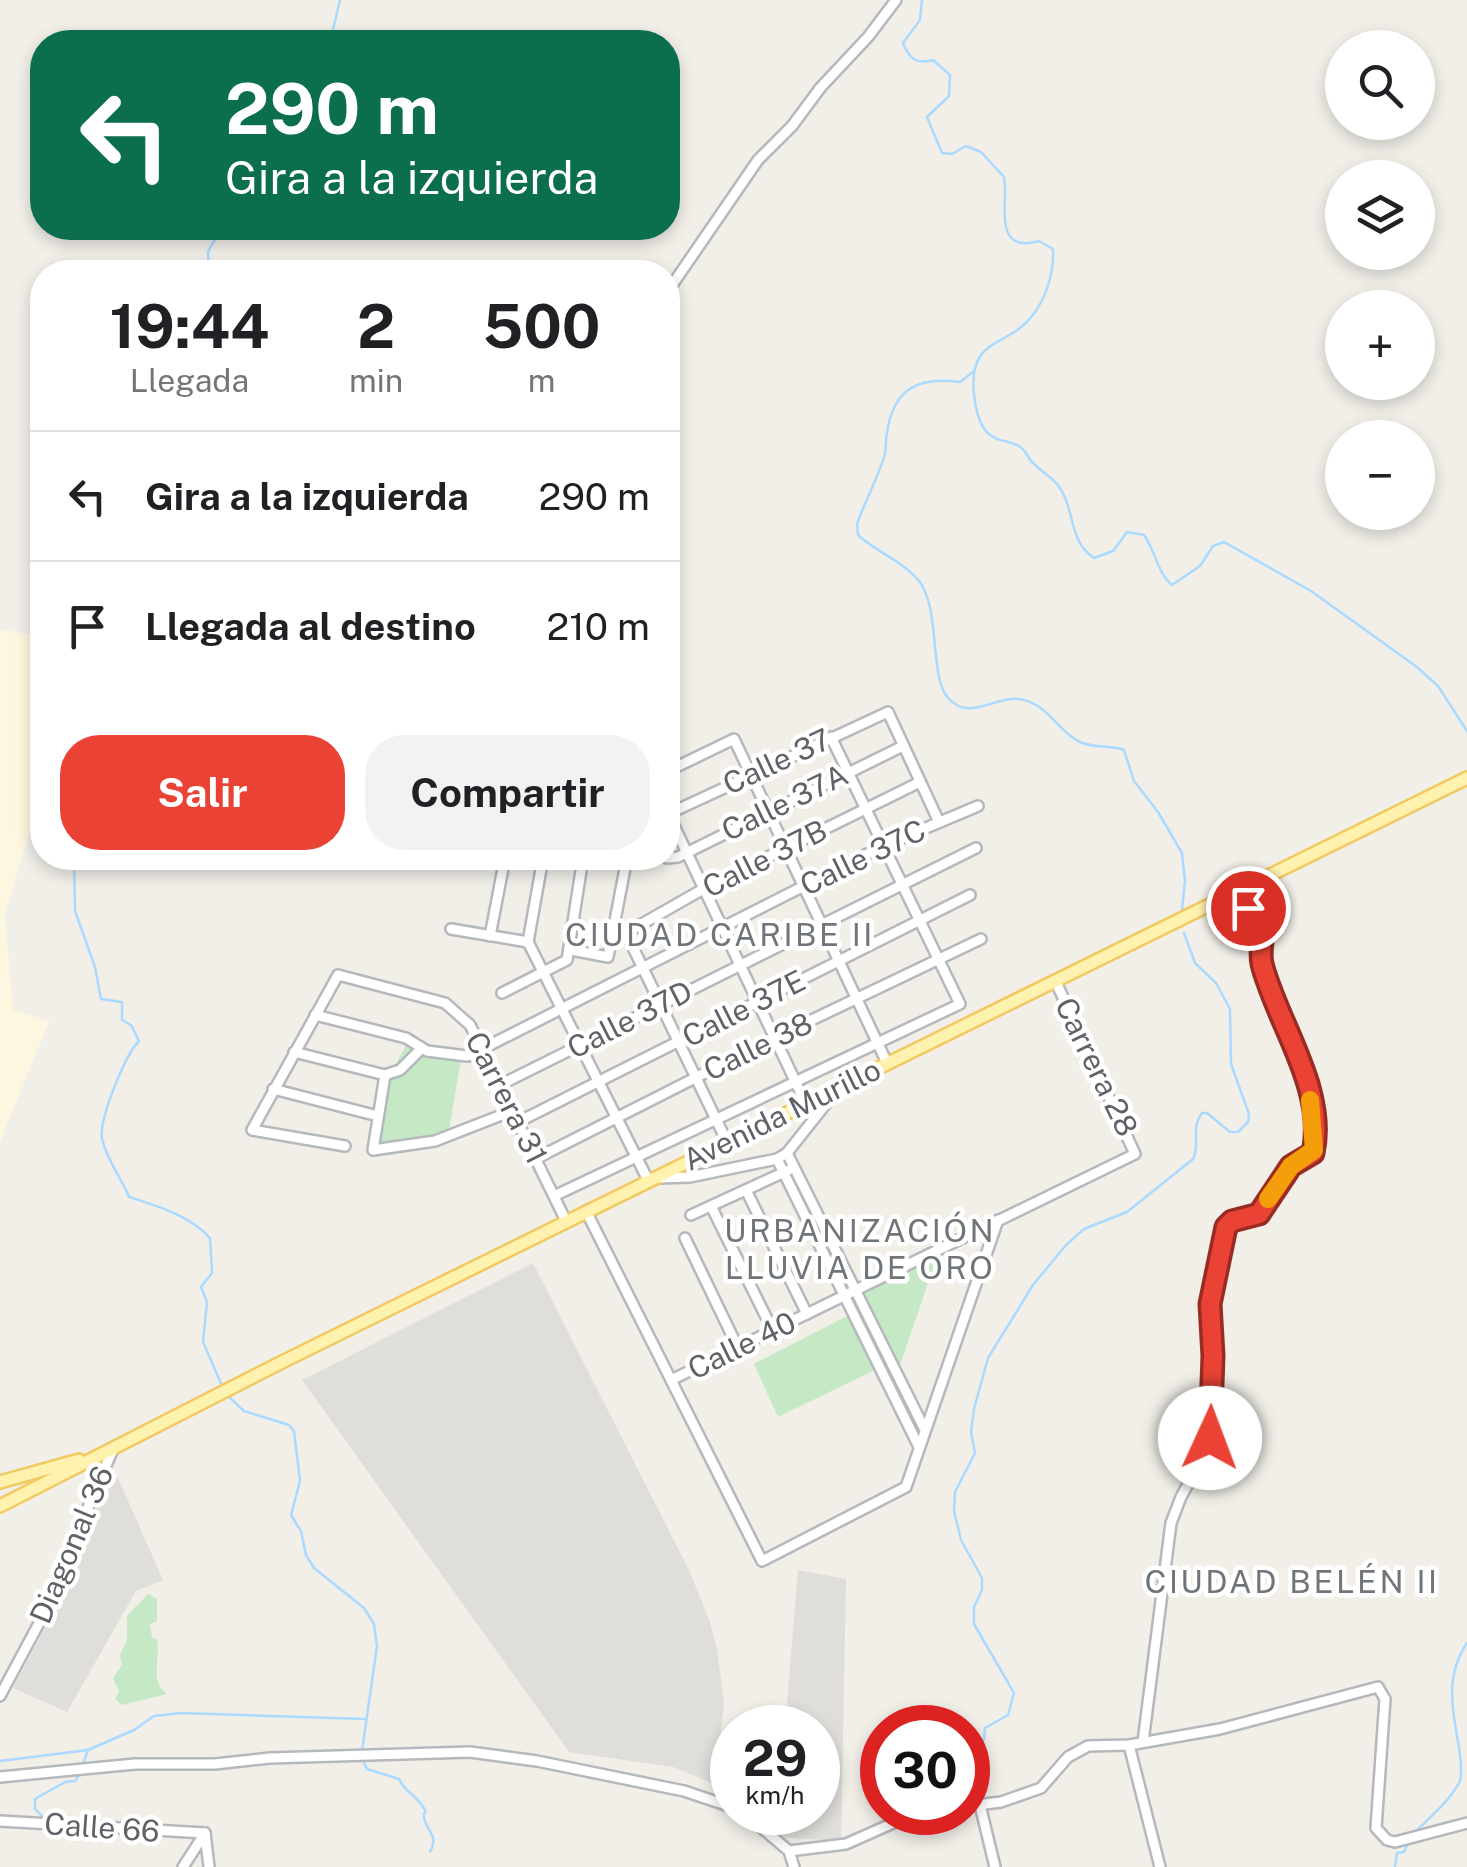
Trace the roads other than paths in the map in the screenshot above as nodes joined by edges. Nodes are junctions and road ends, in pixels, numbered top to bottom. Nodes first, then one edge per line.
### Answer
1 (896, 0) edge
2 (680, 274) edge
3 (831, 737) junction
4 (903, 746) junction
5 (680, 765) edge
6 (847, 772) junction
7 (750, 774) junction
8 (1467, 778) edge
9 (920, 782) junction
10 (978, 806) dead end
11 (680, 807) edge
12 (863, 810) junction
13 (767, 811) junction
14 (939, 822) junction
15 (680, 836) edge
16 (883, 846) junction
17 (976, 848) dead end
18 (786, 850) junction
19 (688, 852) junction
20 (680, 854) edge
21 (503, 870) edge
22 (541, 870) edge
23 (580, 870) edge
24 (625, 870) edge
25 (901, 885) junction
26 (803, 887) junction
27 (705, 888) junction
28 (970, 895) dead end
29 (1227, 898) junction
30 (920, 920) junction
31 (614, 924) junction
32 (820, 925) junction
33 (723, 926) junction
34 (451, 929) dead end
35 (626, 933) junction
36 (490, 936) junction
37 (981, 940) dead end
38 (528, 942) junction
39 (570, 950) junction
40 (939, 959) junction
41 (838, 962) junction
42 (740, 965) junction
43 (642, 969) junction
44 (545, 974) junction
45 (1055, 980) junction
46 (502, 994) dead end
47 (856, 999) junction
48 (757, 1002) junction
49 (659, 1006) junction
50 (560, 1009) junction
51 (316, 1015) junction
52 (774, 1038) junction
53 (678, 1042) junction
54 (878, 1044) junction
55 (579, 1046) junction
56 (422, 1048) junction
57 (483, 1051) junction
58 (294, 1052) junction
59 (887, 1063) junction
60 (385, 1075) junction
61 (694, 1078) junction
62 (597, 1082) junction
63 (795, 1083) junction
64 (500, 1085) junction
65 (839, 1088) junction
66 (273, 1089) junction
67 (806, 1104) junction
68 (512, 1111) junction
69 (378, 1116) junction
70 (616, 1118) junction
71 (518, 1122) junction
72 (717, 1122) junction
73 (727, 1142) junction
74 (345, 1146) dead end
75 (788, 1153) junction
76 (1135, 1154) joint
77 (538, 1158) junction
78 (777, 1159) junction
79 (636, 1160) junction
80 (794, 1166) junction
81 (784, 1172) junction
82 (651, 1179) junction
83 (746, 1190) junction
84 (556, 1196) junction
85 (711, 1206) junction
86 (586, 1211) junction
87 (692, 1215) dead end
88 (998, 1220) junction
89 (566, 1221) junction
90 (685, 1238) dead end
91 (850, 1293) junction
92 (807, 1314) junction
93 (773, 1330) junction
94 (738, 1348) junction
95 (671, 1380) junction
96 (924, 1428) junction
97 (918, 1445) junction
98 (114, 1446) junction
99 (98, 1454) junction
100 (0, 1482) edge
101 (0, 1506) edge
102 (0, 1696) edge
103 (1143, 1742) junction
104 (1130, 1745) junction
105 (0, 1778) edge
106 (710, 1800) edge
107 (990, 1803) edge
108 (0, 1820) edge
109 (1467, 1824) edge
110 (204, 1834) junction
111 (771, 1835) edge
112 (866, 1835) edge
113 (987, 1835) edge
114 (790, 1851) junction
115 (184, 1867) edge
116 (209, 1867) edge
117 (794, 1867) edge
118 (994, 1867) edge
119 (1160, 1867) edge

1 - 2 street
3 - 4 street, Calle 37
3 - 6 street
3 - 7 street, Calle 37
4 - 6 street, Calle 37A
4 - 9 street
5 - 7 street
6 - 12 street
6 - 13 street, Calle 37A
7 - 11 street, Calle 37
7 - 13 street
8 - 29 main road, Avenida Murillo
9 - 12 street, Calle 37B
9 - 14 street
10 - 14 street, Calle 37C
12 - 16 street
12 - 18 street, Calle 37B
13 - 18 street
13 - 19 street, Calle 37A
14 - 16 street, Calle 37C
15 - 19 street
16 - 25 street
16 - 26 street, Calle 37C
17 - 25 street, Calle 37D
18 - 26 street
18 - 27 street, Calle 37B
19 - 20 street, Calle 37A
19 - 27 street
21 - 36 street
22 - 38 street
23 - 39 street
24 - 31 street
25 - 30 street
25 - 32 street, Calle 37D
26 - 32 street
26 - 33 street, Calle 37C
27 - 33 street
27 - 35 street, Calle 37B
28 - 30 street, Calle 37E
29 - 45 main road, Avenida Murillo
29 - 103 street
30 - 40 street
30 - 41 street, Calle 37E
31 - 35 street
31 - 39 street
32 - 41 street
32 - 42 street, Calle 37D
33 - 42 street
33 - 43 street, Calle 37C
34 - 36 street
35 - 43 street
36 - 38 street
37 - 40 street, Calle 38
38 - 44 street
39 - 44 street
40 - 47 street, Calle 38
40 - 54 street
41 - 47 street
41 - 48 street, Calle 37E
42 - 48 street
42 - 49 street, Calle 37D
43 - 49 street
43 - 50 street, Calle 37C
44 - 46 street
44 - 50 street
45 - 59 main road, Avenida Murillo
45 - 76 street, Carrera 28
47 - 52 street, Calle 38
47 - 54 street
48 - 52 street
48 - 53 street, Calle 37E
49 - 53 street
49 - 55 street, Calle 37D
50 - 55 street
50 - 57 street, Calle 37C
51 - 56 street
51 - 57 street, Carrera 31
51 - 58 street
52 - 61 street, Calle 38
52 - 63 street
53 - 61 street
53 - 62 street, Calle 37E
54 - 59 street
54 - 63 street
55 - 62 street
55 - 64 street, Calle 37D
56 - 57 street
56 - 60 street
57 - 64 street, Carrera 31
58 - 60 street
58 - 66 street
59 - 65 main road, Avenida Murillo
60 - 69 street
61 - 70 street, Calle 38
61 - 72 street
62 - 70 street
62 - 71 street, Calle 37E
63 - 67 street
63 - 72 street
64 - 68 street, Carrera 31
65 - 67 main road, Avenida Murillo
65 - 75 street
66 - 69 street
66 - 74 street
67 - 73 main road, Avenida Murillo
68 - 69 street
68 - 71 street, Carrera 31
70 - 77 street, Calle 38
70 - 79 street
71 - 77 street, Carrera 31
72 - 73 street
72 - 79 street
73 - 82 main road, Avenida Murillo
75 - 78 street
75 - 80 street
76 - 88 street, Calle 40
77 - 84 street, Carrera 31
78 - 81 street
78 - 82 street
79 - 82 street
79 - 84 street
80 - 81 street
80 - 91 street
81 - 83 street
81 - 91 street
82 - 86 main road, Avenida Murillo
83 - 85 street
83 - 92 street
84 - 89 street, Carrera 31
85 - 87 street
85 - 93 street
86 - 89 main road, Avenida Murillo
86 - 95 street
88 - 91 street, Calle 40
88 - 96 street
89 - 98 main road, Avenida Murillo
90 - 94 street
91 - 92 street, Calle 40
91 - 96 street
91 - 97 street
92 - 93 street, Calle 40
93 - 94 street, Calle 40
94 - 95 street, Calle 40
95 - 97 street
96 - 97 street
98 - 99 main road, Avenida Murillo
98 - 102 street, Diagonal 36
99 - 100 main road, Avenida Murillo
99 - 101 main road, Avenida Murillo
103 - 104 street
103 - 109 street
104 - 107 street
104 - 119 street
105 - 106 street
108 - 110 street, Calle 66
110 - 115 street
110 - 116 street
111 - 114 street
112 - 114 street
113 - 118 street
114 - 117 street

